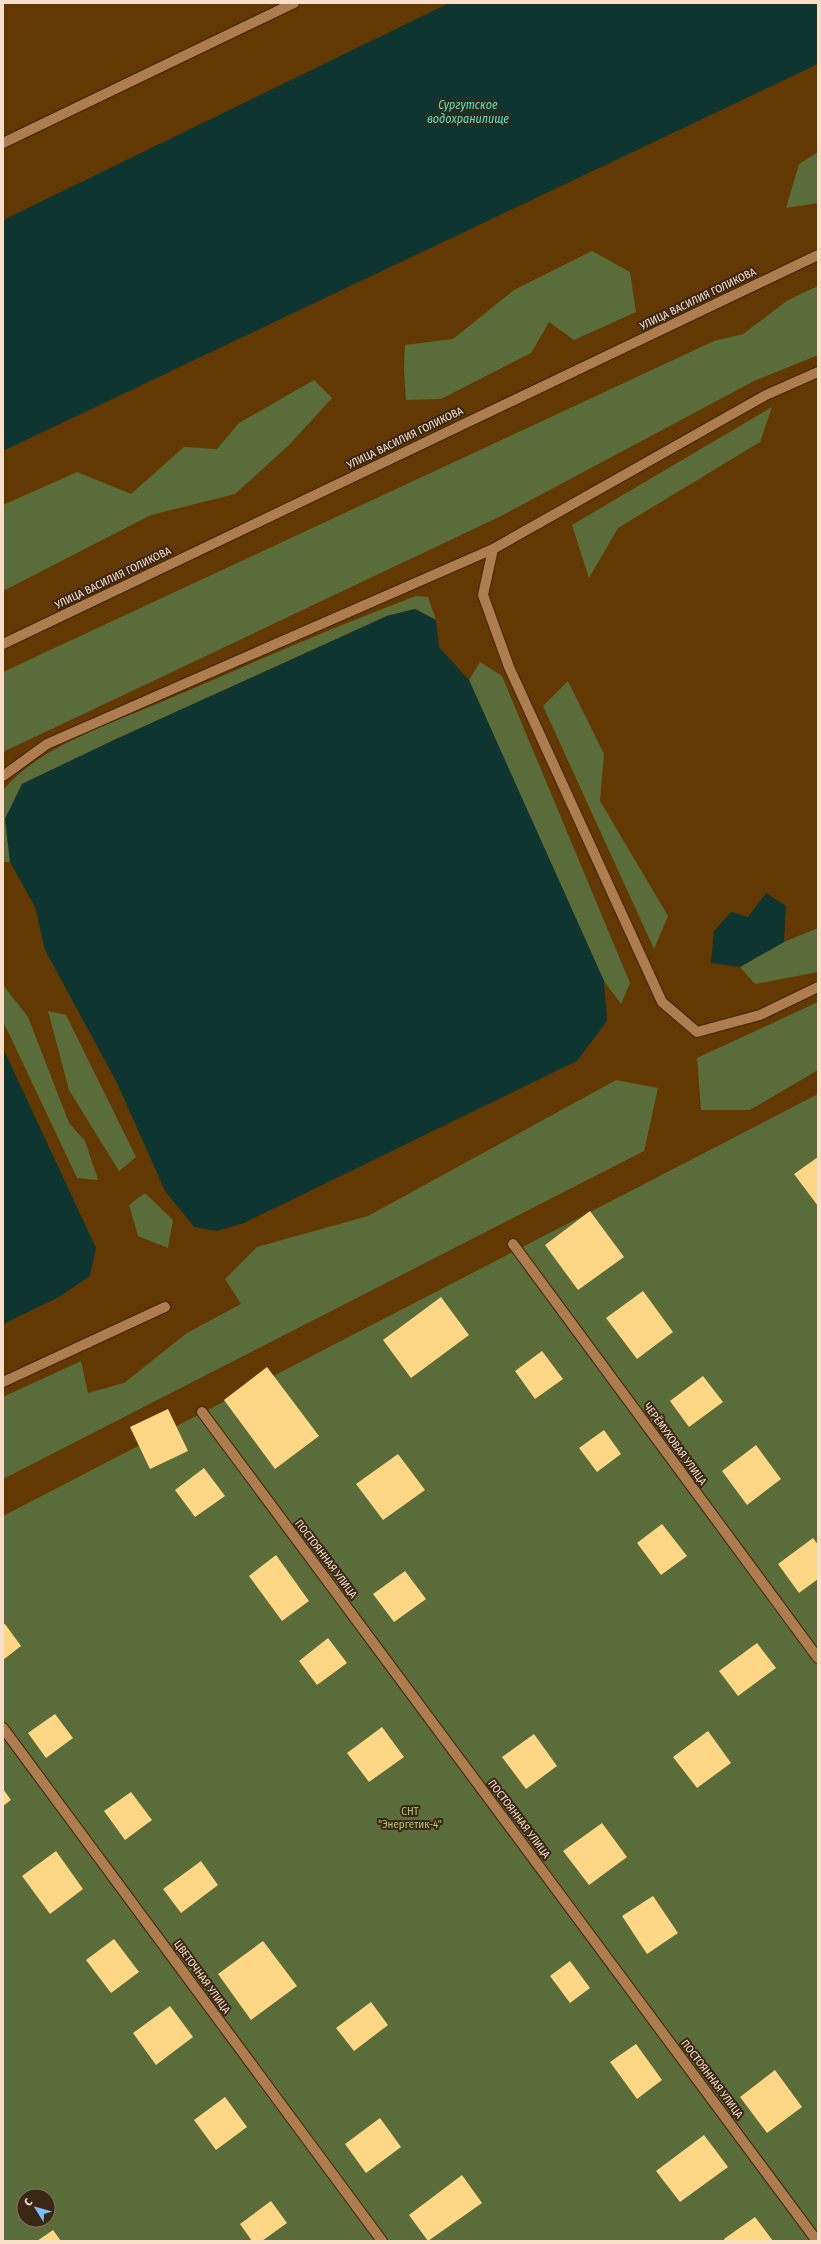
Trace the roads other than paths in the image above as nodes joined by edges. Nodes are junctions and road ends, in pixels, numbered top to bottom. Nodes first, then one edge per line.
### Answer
1 (294, 3) edge
2 (3, 143) edge
3 (818, 255) edge
4 (818, 372) edge
5 (493, 549) junction
6 (3, 644) edge
7 (3, 776) edge
8 (818, 987) edge
9 (513, 1244) dead end
10 (165, 1307) dead end
11 (3, 1382) edge
12 (202, 1412) dead end
13 (818, 1658) edge
14 (3, 1728) edge
15 (382, 2241) edge
16 (816, 2241) edge

1 - 2 street
3 - 6 street, УЛИЦА ВАСИЛИЯ ГОЛИКОВА
4 - 5 street
5 - 7 street
5 - 8 street
9 - 13 street, ЧЕРЁМУХОВАЯ УЛИЦА
10 - 11 street
12 - 16 street, ПОСТОЯННАЯ УЛИЦА
14 - 15 street, ЦВЕТОЧНАЯ УЛИЦА

